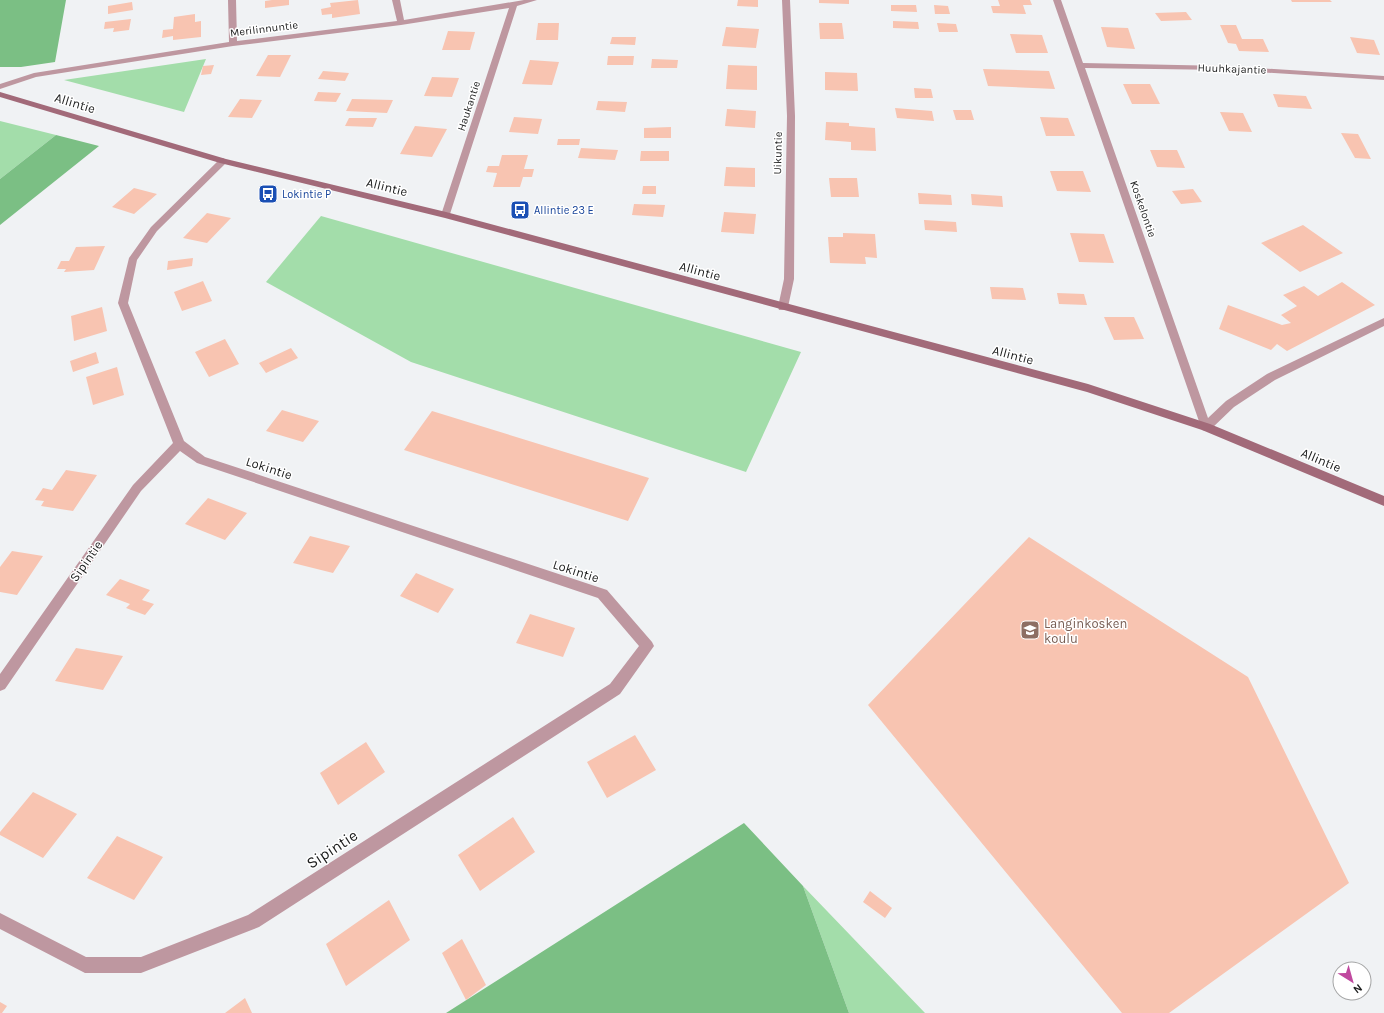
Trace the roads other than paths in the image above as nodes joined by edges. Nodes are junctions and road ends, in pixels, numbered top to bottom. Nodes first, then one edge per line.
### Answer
1 (232, 0) edge
2 (396, 0) edge
3 (533, 0) edge
4 (786, 0) edge
5 (1057, 0) edge
6 (514, 5) junction
7 (401, 23) junction
8 (233, 44) junction
9 (1079, 66) junction
10 (1384, 78) edge
11 (0, 87) edge
12 (0, 94) edge
13 (223, 161) junction
14 (446, 215) junction
15 (783, 306) junction
16 (1384, 322) edge
17 (1206, 427) junction
18 (180, 444) junction
19 (1384, 501) edge
20 (647, 646) joint
21 (0, 685) edge
22 (0, 921) edge

1 - 8 street
2 - 7 street
3 - 6 street, Merilinnuntie
4 - 15 street, Uikuntie
5 - 9 street, Koskelontie
6 - 7 street, Merilinnuntie
6 - 14 street, Haukantie
7 - 8 street, Merilinnuntie
8 - 11 street, Merilinnuntie
9 - 10 street, Huuhkajantie
9 - 17 street, Koskelontie
12 - 13 street, Allintie
13 - 14 street, Allintie
13 - 18 street
14 - 15 street, Allintie
15 - 17 street, Allintie
16 - 17 street
17 - 19 street, Allintie
18 - 20 street, Lokintie
18 - 21 street, Sipintie
20 - 22 street, Sipintie

